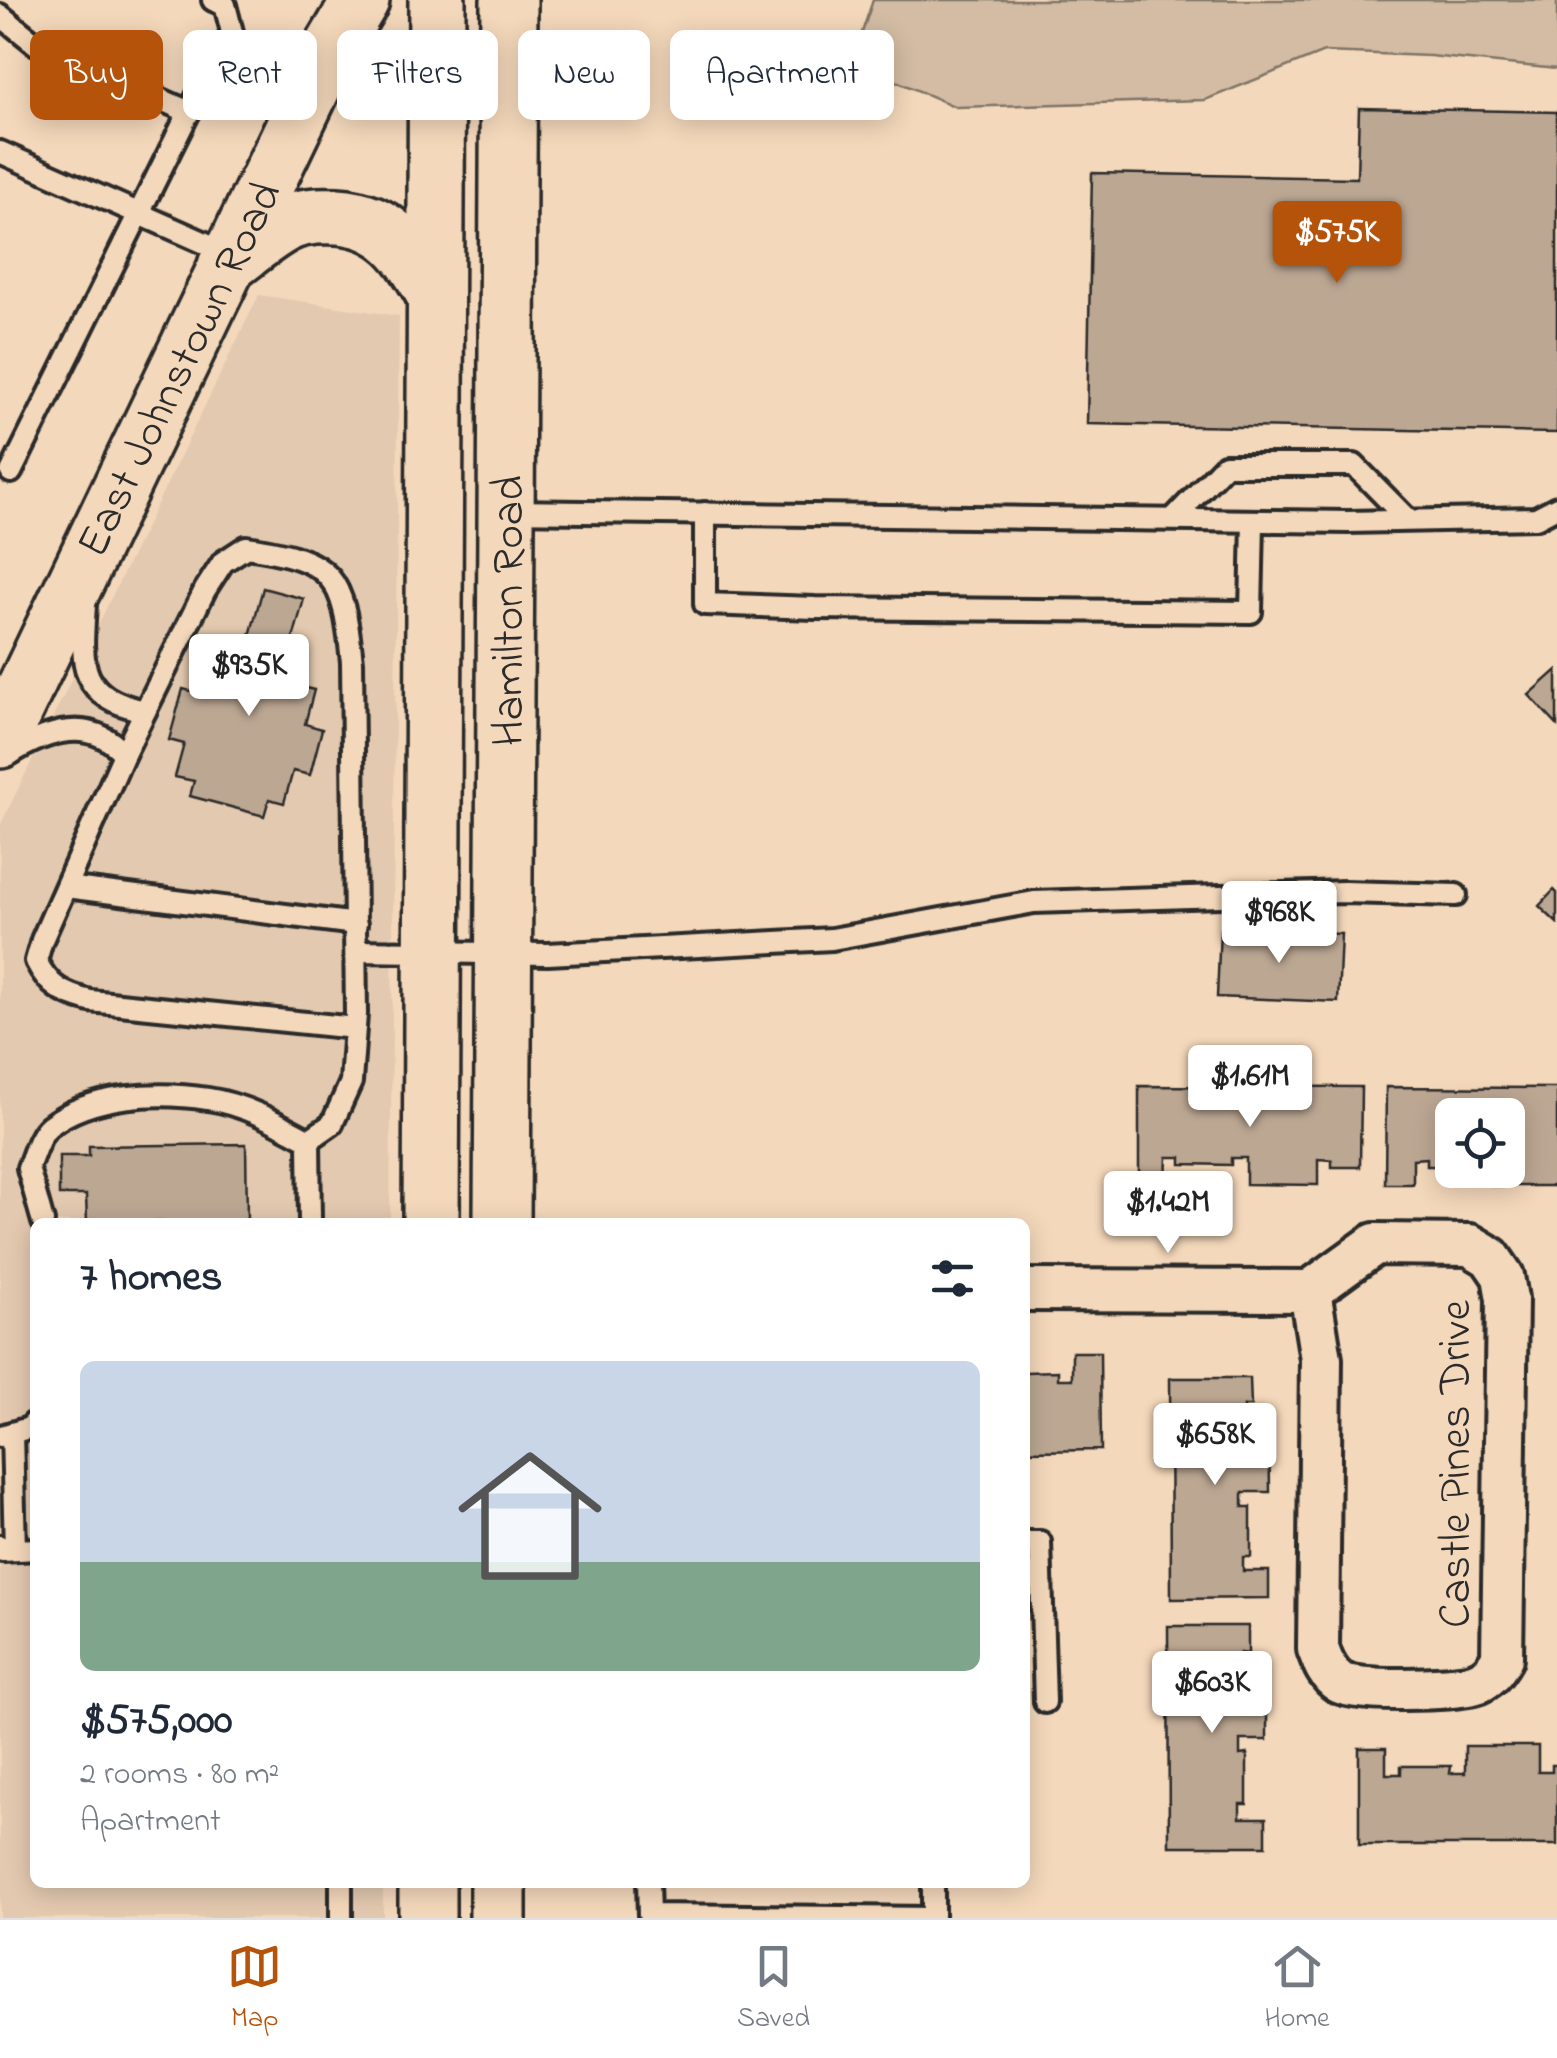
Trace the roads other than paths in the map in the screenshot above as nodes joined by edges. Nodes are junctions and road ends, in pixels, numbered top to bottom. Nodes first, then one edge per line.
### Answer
1 (214, 0) edge
2 (361, 0) edge
3 (437, 0) edge
4 (509, 0) edge
5 (0, 14) edge
6 (231, 30) edge
7 (183, 109) edge
8 (185, 120) edge
9 (0, 152) edge
10 (136, 215) junction
11 (229, 261) junction
12 (435, 295) junction
13 (11, 472) dead end
14 (1557, 507) edge
15 (506, 511) junction
16 (705, 513) junction
17 (1173, 519) junction
18 (1408, 520) junction
19 (1254, 521) junction
20 (88, 554) junction
21 (144, 711) junction
22 (0, 740) edge
23 (124, 754) junction
24 (0, 761) edge
25 (66, 887) junction
26 (1456, 895) dead end
27 (356, 924) junction
28 (356, 952) junction
29 (432, 952) junction
30 (505, 953) junction
31 (355, 1028) junction
32 (309, 1140) junction
33 (42, 1218) edge
34 (310, 1218) edge
35 (431, 1218) edge
36 (502, 1218) edge
37 (1030, 1290) edge
38 (1310, 1291) junction
39 (22, 1429) edge
40 (1030, 1542) edge
41 (17, 1548) edge
42 (1045, 1702) dead end
43 (341, 1888) edge
44 (428, 1888) edge
45 (498, 1888) edge
46 (648, 1888) edge
47 (933, 1888) edge
48 (649, 1916) edge
49 (341, 1918) edge
50 (427, 1918) edge
51 (498, 1918) edge
52 (934, 1918) edge

1 - 6 lane
2 - 11 main road, East Johnstown Road
3 - 12 main road, Hamilton Road
4 - 15 main road, Hamilton Road
5 - 7 lane
8 - 10 lane
9 - 10 lane
10 - 11 lane
10 - 13 lane
11 - 12 main road
11 - 20 main road, East Johnstown Road
12 - 29 main road, Hamilton Road
14 - 18 lane
15 - 16 lane
15 - 30 main road, Hamilton Road
16 - 17 lane
16 - 19 lane
17 - 18 lane
17 - 19 lane
18 - 19 lane
20 - 21 lane
20 - 22 main road, East Johnstown Road
21 - 23 lane
21 - 27 lane
23 - 24 lane
23 - 25 lane
25 - 27 lane
25 - 31 lane
26 - 30 lane
27 - 28 lane
28 - 29 lane
28 - 31 lane
29 - 30 lane
29 - 35 main road, Hamilton Road
30 - 36 main road, Hamilton Road
31 - 32 lane
32 - 33 lane
32 - 34 lane
37 - 38 street
38 - 38 street, Castle Pines Drive
39 - 41 lane
40 - 42 lane
43 - 49 lane
44 - 50 main road
45 - 51 main road
46 - 48 lane
47 - 52 lane
48 - 52 lane

